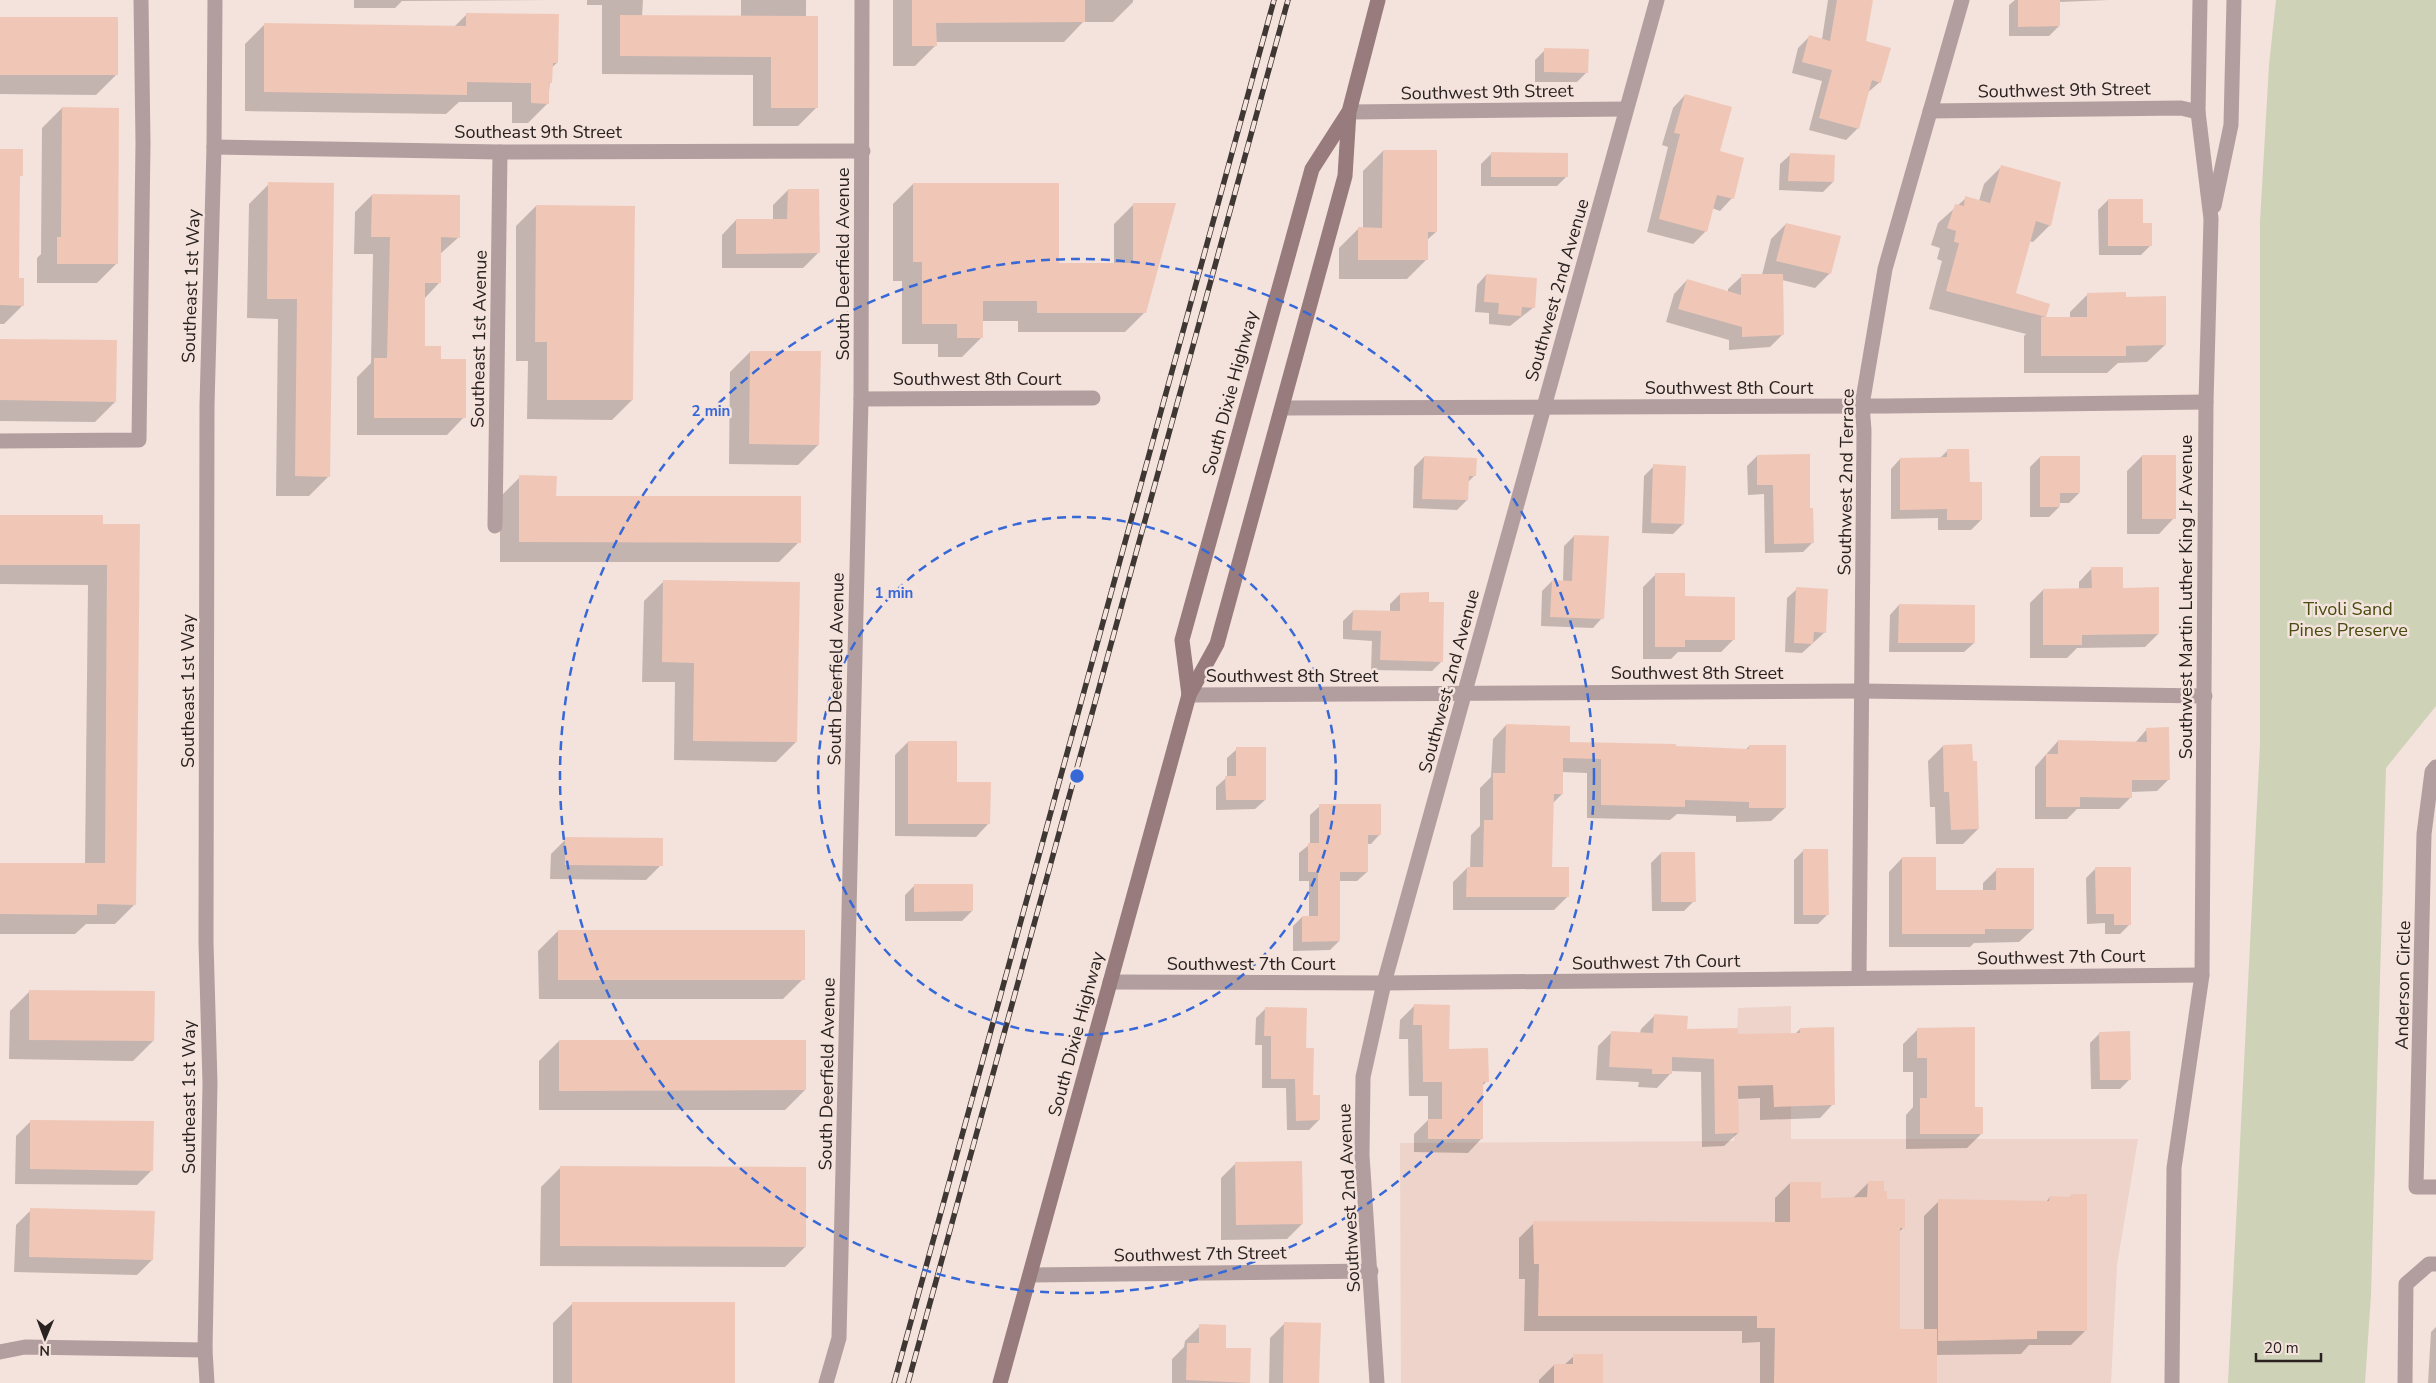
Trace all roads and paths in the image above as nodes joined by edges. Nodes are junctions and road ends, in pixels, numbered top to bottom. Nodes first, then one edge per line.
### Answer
1 (141, 0) edge
2 (214, 0) edge
3 (862, 0) edge
4 (1378, 0) edge
5 (1657, 0) edge
6 (1962, 0) edge
7 (2200, 0) edge
8 (2234, 0) edge
9 (1626, 109) junction
10 (1930, 111) junction
11 (1349, 112) junction
12 (2198, 112) junction
13 (214, 147) junction
14 (863, 151) junction
15 (500, 152) junction
16 (2211, 220) junction
17 (1093, 398) dead end
18 (861, 399) junction
19 (2206, 402) junction
20 (1862, 405) junction
21 (1282, 408) junction
22 (1544, 408) junction
23 (0, 441) edge
24 (495, 526) dead end
25 (1861, 691) junction
26 (1465, 693) junction
27 (1189, 695) junction
28 (2205, 696) junction
29 (2436, 767) edge
30 (2202, 975) junction
31 (1859, 978) junction
32 (1110, 982) junction
33 (1384, 983) junction
34 (2436, 1187) edge
35 (2436, 1264) edge
36 (1371, 1271) junction
37 (1030, 1274) junction
38 (206, 1350) junction
39 (0, 1352) edge
40 (207, 1383) edge
41 (826, 1383) edge
42 (1000, 1383) edge
43 (1377, 1383) edge
44 (2172, 1383) edge
45 (2405, 1383) edge

1 - 23 street
2 - 13 street, Southeast 1st Way
3 - 14 street, South Deerfield Avenue
4 - 11 main road, South Dixie Highway
5 - 9 street, Southwest 2nd Avenue
6 - 10 street, Southwest 2nd Terrace
7 - 12 street, Southwest Martin Luther King Jr Avenue
8 - 16 street, Southwest Martin Luther King Jr Avenue
9 - 11 street, Southwest 9th Street
9 - 22 street, Southwest 2nd Avenue
10 - 12 street, Southwest 9th Street
10 - 20 street, Southwest 2nd Terrace
11 - 21 main road, South Dixie Highway
11 - 27 main road, South Dixie Highway
12 - 16 street, Southwest Martin Luther King Jr Avenue
13 - 15 street, Southeast 9th Street
13 - 38 street, Southeast 1st Way
14 - 15 street, Southeast 9th Street
14 - 18 street, South Deerfield Avenue
15 - 24 street, Southeast 1st Avenue
16 - 19 street, Southwest Martin Luther King Jr Avenue
17 - 18 street, Southwest 8th Court
18 - 41 street, South Deerfield Avenue
19 - 20 street, Southwest 8th Court
19 - 28 street, Southwest Martin Luther King Jr Avenue
20 - 22 street, Southwest 8th Court
20 - 25 street, Southwest 2nd Terrace
21 - 22 street, Southwest 8th Court
21 - 27 main road, South Dixie Highway
22 - 26 street, Southwest 2nd Avenue
25 - 26 street, Southwest 8th Street
25 - 28 street, Southwest 8th Street
25 - 31 street, Southwest 2nd Terrace
26 - 27 street, Southwest 8th Street
26 - 33 street, Southwest 2nd Avenue
27 - 32 main road, South Dixie Highway
28 - 30 street, Southwest Martin Luther King Jr Avenue
29 - 34 street, Anderson Circle
30 - 31 street, Southwest 7th Court
30 - 44 street, Southwest Martin Luther King Jr Avenue
31 - 33 street, Southwest 7th Court
32 - 33 street, Southwest 7th Court
32 - 37 main road, South Dixie Highway
33 - 36 street, Southwest 2nd Avenue
35 - 45 street
36 - 37 street, Southwest 7th Street
36 - 43 street, Southwest 2nd Avenue
37 - 42 main road, South Dixie Highway
38 - 39 street
38 - 40 street, Southeast 1st Way

